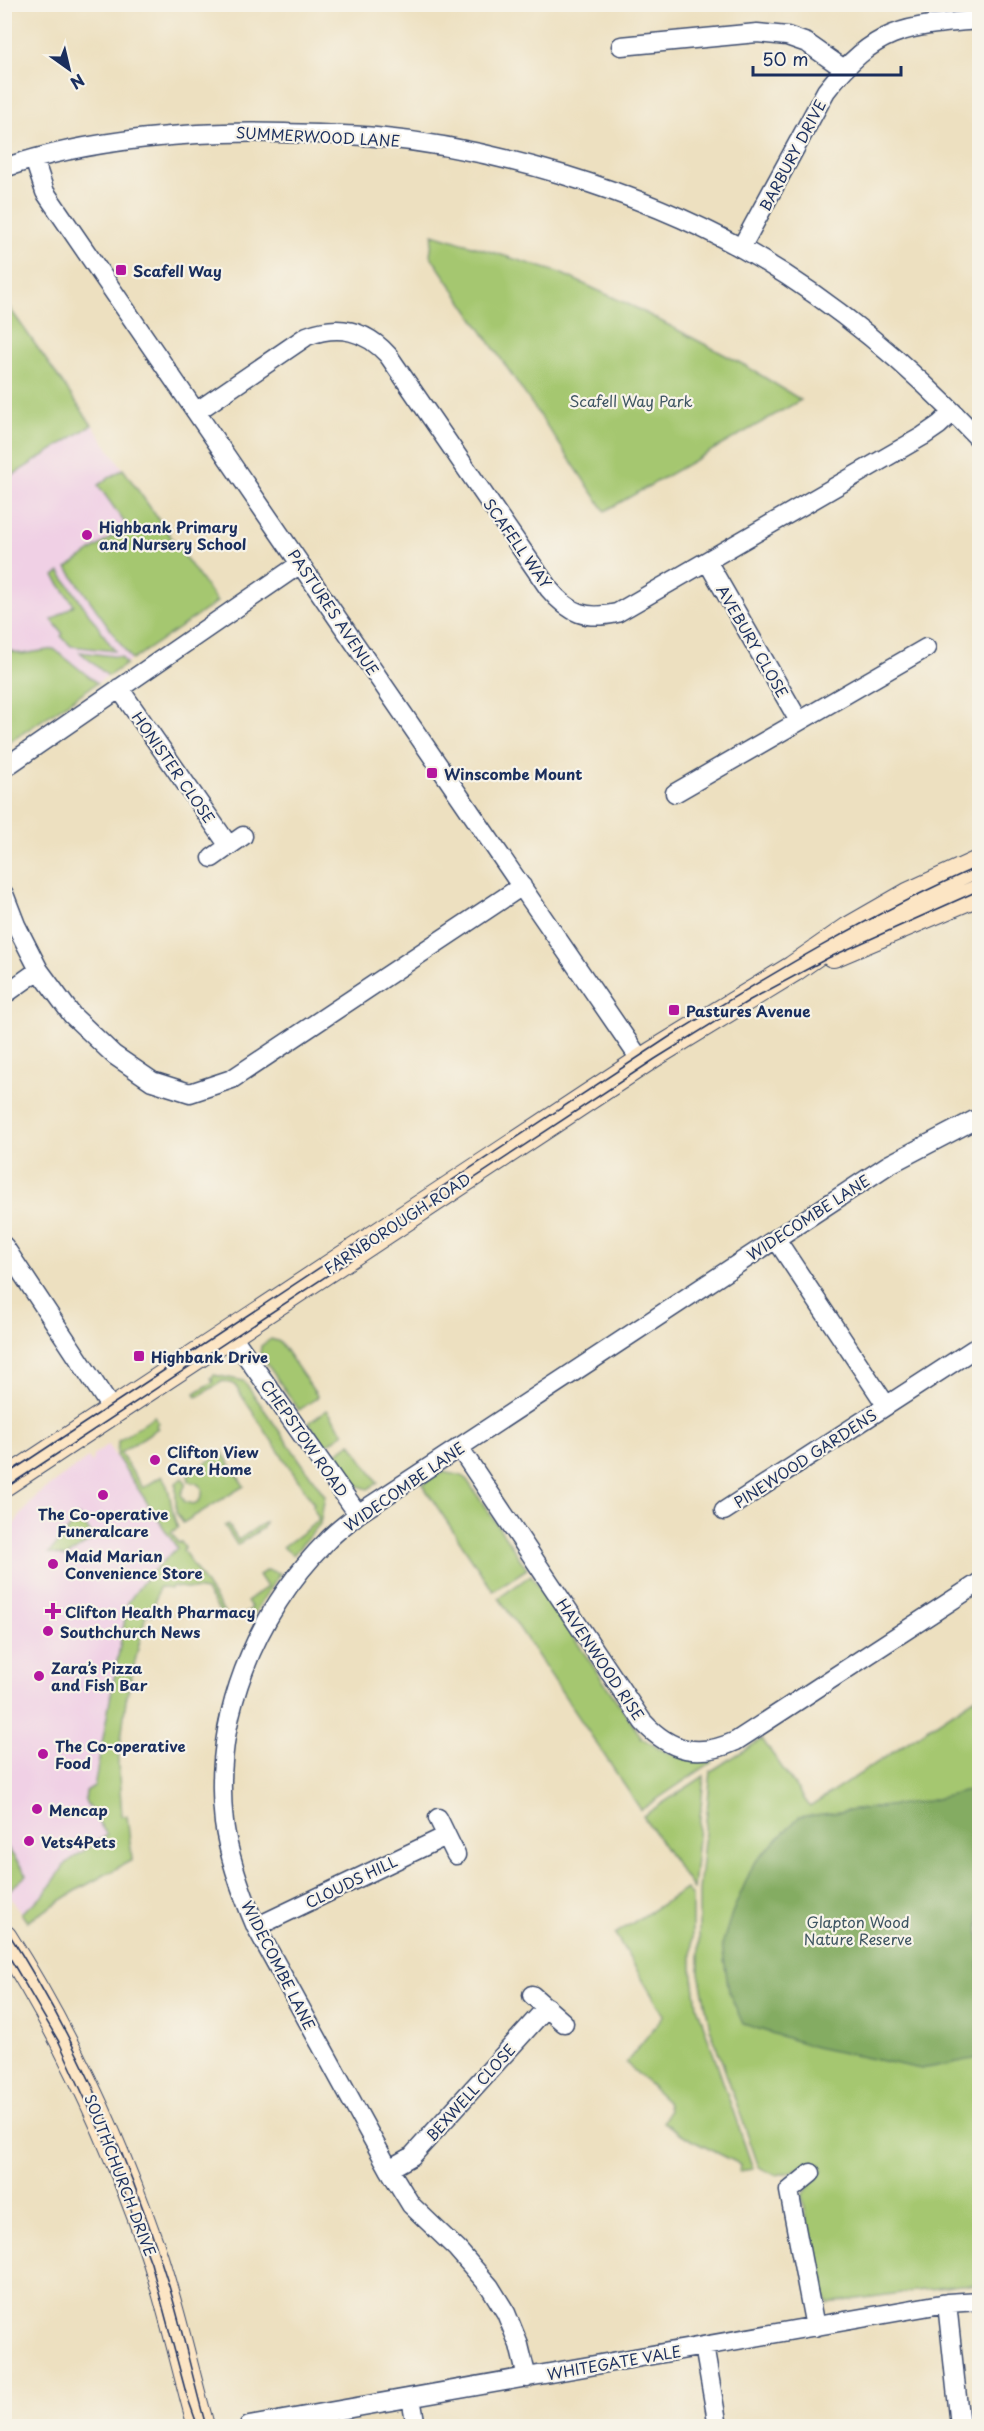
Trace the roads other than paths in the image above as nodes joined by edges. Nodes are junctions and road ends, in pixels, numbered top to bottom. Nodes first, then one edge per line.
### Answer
1 (980, 20) edge
2 (621, 46) dead end
3 (844, 69) junction
4 (34, 159) junction
5 (4, 168) edge
6 (741, 248) junction
7 (196, 412) junction
8 (953, 412) junction
9 (980, 440) edge
10 (707, 561) junction
11 (300, 564) junction
12 (926, 648) dead end
13 (119, 688) junction
14 (799, 722) junction
15 (4, 768) edge
16 (675, 793) dead end
17 (212, 858) dead end
18 (980, 863) edge
19 (522, 886) junction
20 (980, 892) edge
21 (4, 894) edge
22 (793, 969) junction
23 (39, 970) junction
24 (4, 995) edge
25 (642, 1062) junction
26 (980, 1117) edge
27 (776, 1239) junction
28 (4, 1246) edge
29 (230, 1334) junction
30 (980, 1345) edge
31 (886, 1406) junction
32 (113, 1411) junction
33 (459, 1447) junction
34 (4, 1482) edge
35 (724, 1511) dead end
36 (358, 1514) junction
37 (980, 1582) edge
38 (438, 1818) dead end
39 (446, 1836) junction
40 (456, 1855) dead end
41 (256, 1927) junction
42 (4, 1938) edge
43 (532, 1995) dead end
44 (547, 2007) junction
45 (564, 2023) dead end
46 (389, 2169) junction
47 (811, 2173) dead end
48 (980, 2301) edge
49 (946, 2303) junction
50 (815, 2327) junction
51 (704, 2346) junction
52 (527, 2378) junction
53 (411, 2398) junction
54 (201, 2427) edge
55 (249, 2427) edge
56 (416, 2427) edge
57 (718, 2427) edge
58 (960, 2427) edge

1 - 3 street, BARBURY DRIVE
2 - 3 street
3 - 6 street, BARBURY DRIVE
4 - 5 street, SUMMERWOOD LANE
4 - 6 street, SUMMERWOOD LANE
4 - 7 street, PASTURES AVENUE
6 - 8 street, SUMMERWOOD LANE
7 - 10 street, SCAFELL WAY
7 - 11 street, PASTURES AVENUE
8 - 9 street, SUMMERWOOD LANE
8 - 10 street, SCAFELL WAY
10 - 14 street, AVEBURY CLOSE
11 - 13 street
11 - 19 street, PASTURES AVENUE
12 - 14 street
13 - 15 street
13 - 17 street, HONISTER CLOSE
14 - 16 street
18 - 22 street, FARNBOROUGH ROAD
19 - 23 street
19 - 25 street, PASTURES AVENUE
20 - 22 street, FARNBOROUGH ROAD
21 - 23 street
22 - 25 street, FARNBOROUGH ROAD
23 - 24 street
25 - 29 street, FARNBOROUGH ROAD
26 - 27 street, WIDECOMBE LANE
27 - 31 street, PINEWOOD GARDENS
27 - 33 street, WIDECOMBE LANE
28 - 32 street
29 - 32 street, FARNBOROUGH ROAD
29 - 36 street, CHEPSTOW ROAD
30 - 31 street, PINEWOOD GARDENS
31 - 35 street, PINEWOOD GARDENS
32 - 34 street, FARNBOROUGH ROAD
33 - 36 street, WIDECOMBE LANE
33 - 37 street, HAVENWOOD RISE
36 - 41 street, WIDECOMBE LANE
38 - 39 street
39 - 40 street
39 - 41 street, CLOUDS HILL
41 - 46 street, WIDECOMBE LANE
42 - 54 street, SOUTHCHURCH DRIVE
43 - 44 street
44 - 45 street
44 - 46 street, BEXWELL CLOSE
46 - 52 street, WIDECOMBE LANE
47 - 50 street
48 - 49 street, WHITEGATE VALE
49 - 50 street, WHITEGATE VALE
49 - 58 street
50 - 51 street, WHITEGATE VALE
51 - 52 street, WHITEGATE VALE
51 - 57 street
52 - 53 street, WHITEGATE VALE
53 - 55 street, WHITEGATE VALE
53 - 56 street

